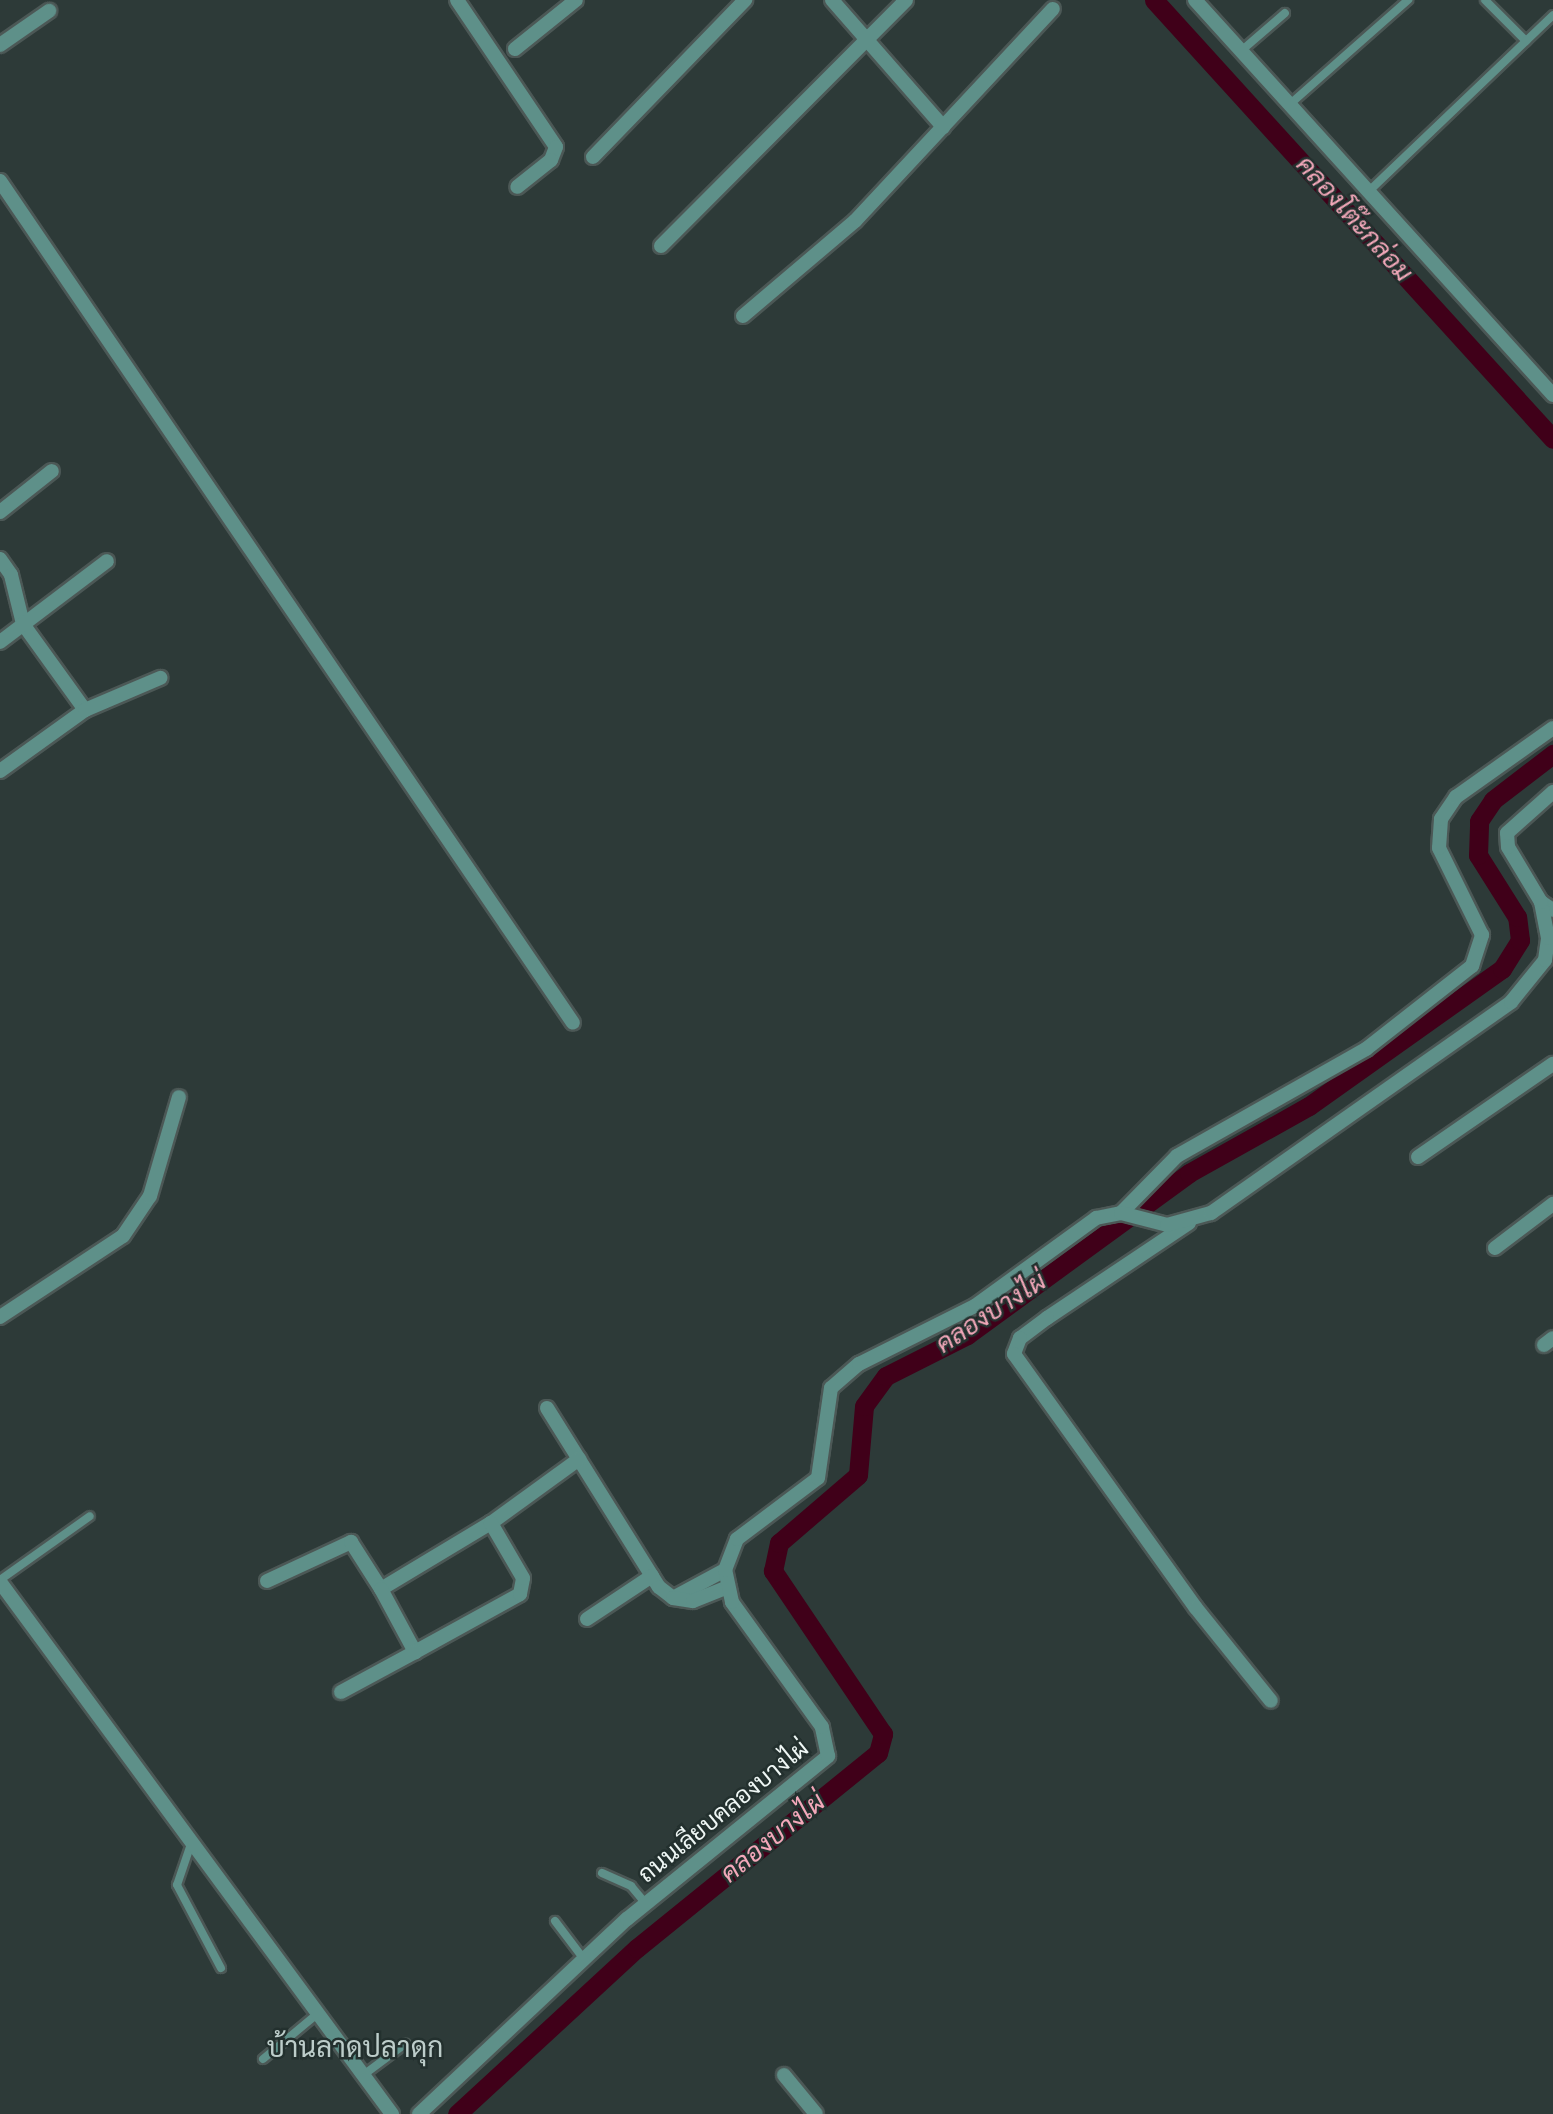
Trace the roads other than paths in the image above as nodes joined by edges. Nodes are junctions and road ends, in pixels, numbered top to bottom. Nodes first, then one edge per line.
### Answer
1 (457, 0) edge
2 (576, 0) edge
3 (745, 0) edge
4 (832, 0) edge
5 (906, 0) edge
6 (1195, 0) edge
7 (1408, 0) edge
8 (1485, 0) edge
9 (1053, 9) dead end
10 (49, 10) dead end
11 (1285, 13) dead end
12 (1553, 15) edge
13 (867, 41) junction
14 (1526, 41) junction
15 (0, 45) edge
16 (516, 49) dead end
17 (1241, 51) junction
18 (1289, 105) junction
19 (943, 127) junction
20 (593, 157) dead end
21 (0, 181) edge
22 (517, 187) dead end
23 (1368, 192) junction
24 (661, 246) dead end
25 (743, 316) dead end
26 (1553, 395) edge
27 (52, 471) dead end
28 (0, 512) edge
29 (0, 559) edge
30 (107, 561) dead end
31 (23, 624) junction
32 (0, 642) edge
33 (160, 678) dead end
34 (85, 710) junction
35 (1553, 728) edge
36 (0, 771) edge
37 (1553, 792) edge
38 (1547, 906) edge
39 (1549, 959) edge
40 (573, 1023) dead end
41 (1553, 1064) edge
42 (178, 1097) dead end
43 (1419, 1157) dead end
44 (1553, 1204) edge
45 (1125, 1213) junction
46 (1189, 1223) junction
47 (1495, 1248) dead end
48 (0, 1317) edge
49 (547, 1408) dead end
50 (579, 1459) junction
51 (90, 1516) dead end
52 (491, 1523) junction
53 (724, 1570) junction
54 (652, 1576) junction
55 (0, 1581) edge
56 (267, 1581) dead end
57 (727, 1587) junction
58 (381, 1589) junction
59 (673, 1598) junction
60 (587, 1619) dead end
61 (415, 1652) junction
62 (341, 1692) dead end
63 (1271, 1701) dead end
64 (192, 1840) junction
65 (602, 1873) dead end
66 (646, 1904) junction
67 (555, 1921) dead end
68 (583, 1958) junction
69 (221, 1968) dead end
70 (316, 2015) junction
71 (405, 2043) dead end
72 (263, 2059) dead end
73 (784, 2075) dead end
74 (362, 2076) junction
75 (392, 2114) edge
76 (419, 2114) edge
77 (816, 2114) edge

1 - 22 street
2 - 16 street
3 - 20 street
4 - 13 street
5 - 13 street
6 - 17 street
7 - 18 lane
8 - 14 lane
9 - 19 street
10 - 15 street
11 - 17 lane
12 - 14 lane
13 - 19 street
13 - 24 street
14 - 23 lane
17 - 18 street
18 - 23 street
19 - 25 street
21 - 40 street
23 - 26 street
27 - 28 street
29 - 31 street
30 - 31 street
31 - 32 street
31 - 34 street
33 - 34 street
34 - 36 street
35 - 45 street
37 - 38 street
38 - 39 street
39 - 46 street
41 - 43 street
42 - 48 street
44 - 47 street
45 - 46 street
45 - 53 street
46 - 63 street
49 - 50 street
50 - 52 street
50 - 54 street
51 - 55 lane
52 - 58 street
52 - 61 street
53 - 57 street, ถนนเลียบคลองบางไผ่
53 - 59 street
54 - 59 street
54 - 60 street
55 - 64 street
56 - 58 street
57 - 59 street
57 - 66 street, ถนนเลียบคลองบางไผ่
58 - 61 street
61 - 62 street
64 - 69 lane
64 - 70 street
65 - 66 lane
66 - 68 street, ถนนเลียบคลองบางไผ่
67 - 68 lane
68 - 76 street, ถนนเลียบคลองบางไผ่
70 - 72 lane
70 - 74 street
71 - 74 lane
73 - 77 street
74 - 75 street

